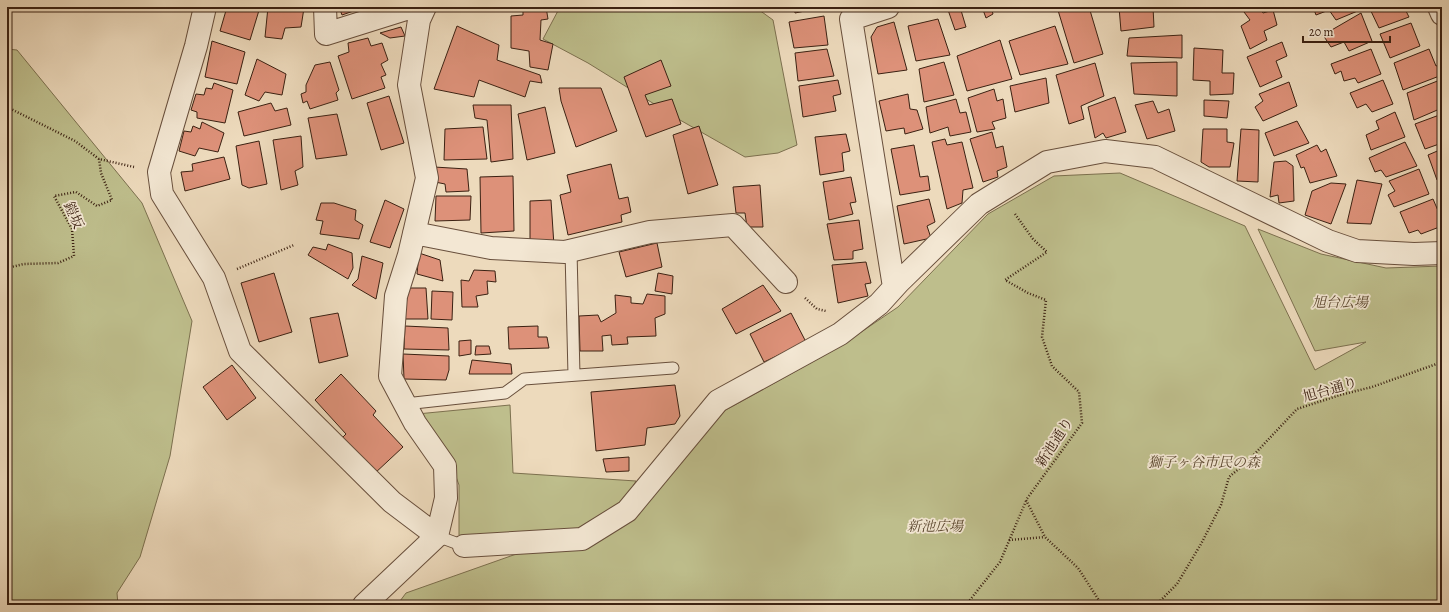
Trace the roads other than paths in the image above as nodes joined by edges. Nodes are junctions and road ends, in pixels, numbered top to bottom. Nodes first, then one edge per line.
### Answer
1 (205, 7) edge
2 (325, 7) edge
3 (412, 7) edge
4 (425, 7) edge
5 (888, 7) edge
6 (1439, 7) edge
7 (1442, 14) edge
8 (414, 233) junction
9 (571, 251) junction
10 (1442, 253) edge
11 (786, 282) road end
12 (894, 287) junction
13 (673, 368) dead end
14 (574, 375) junction
15 (405, 404) junction
16 (437, 536) junction
17 (464, 546) joint
18 (364, 605) edge

1 - 16 street
2 - 3 street
4 - 8 street
5 - 12 street
6 - 7 street
8 - 9 street
8 - 15 street
9 - 11 street
9 - 14 lane
10 - 12 street
12 - 17 street
13 - 14 lane
14 - 15 lane
15 - 16 street
16 - 17 lane
16 - 18 street

